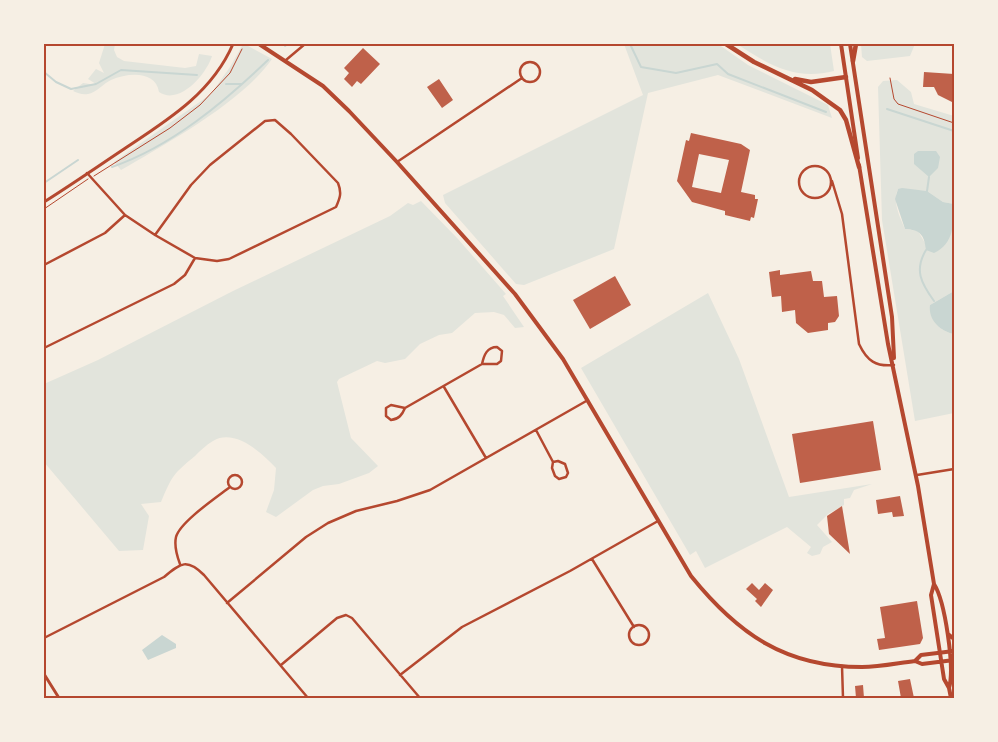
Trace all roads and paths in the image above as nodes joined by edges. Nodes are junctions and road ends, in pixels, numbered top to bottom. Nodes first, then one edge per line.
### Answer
1 (233, 44) edge
2 (259, 44) edge
3 (305, 44) edge
4 (726, 44) edge
5 (841, 44) edge
6 (850, 44) edge
7 (856, 44) edge
8 (286, 60) junction
9 (853, 61) junction
10 (779, 74) junction
11 (846, 77) junction
12 (522, 78) junction
13 (890, 78) dead end
14 (954, 124) edge
15 (397, 162) junction
16 (859, 168) junction
17 (87, 173) junction
18 (832, 180) junction
19 (86, 181) dead end
20 (44, 202) edge
21 (44, 209) edge
22 (125, 215) junction
23 (155, 235) junction
24 (195, 258) junction
25 (44, 265) edge
26 (44, 348) edge
27 (482, 364) junction
28 (894, 365) junction
29 (444, 387) junction
30 (588, 400) junction
31 (405, 408) junction
32 (536, 430) junction
33 (486, 458) junction
34 (553, 462) junction
35 (954, 469) edge
36 (915, 476) junction
37 (230, 487) junction
38 (660, 520) junction
39 (592, 559) junction
40 (180, 564) junction
41 (934, 584) junction
42 (228, 603) junction
43 (634, 627) junction
44 (947, 633) junction
45 (44, 638) edge
46 (954, 639) edge
47 (952, 651) edge
48 (940, 652) junction
49 (953, 660) edge
50 (915, 661) junction
51 (941, 661) junction
52 (280, 665) junction
53 (842, 666) junction
54 (44, 674) edge
55 (400, 676) junction
56 (949, 688) junction
57 (59, 698) edge
58 (308, 698) edge
59 (420, 698) edge
60 (843, 698) edge
61 (950, 698) edge

1 - 17 street
2 - 8 main road
3 - 8 street
4 - 10 highway
5 - 11 main road
6 - 9 main road
7 - 9 highway
8 - 15 main road
9 - 28 main road
10 - 11 highway
10 - 16 highway
11 - 16 main road
12 - 12 street
12 - 15 street
13 - 14 path
15 - 30 main road
16 - 28 main road
17 - 20 street
17 - 22 street
18 - 18 street
18 - 28 street
19 - 21 path
22 - 23 street
22 - 25 street
23 - 24 street
23 - 24 street
24 - 26 street
27 - 27 street
27 - 29 street
28 - 36 main road
29 - 31 street
29 - 33 street
30 - 32 street
30 - 38 main road
31 - 31 street
32 - 33 street
32 - 34 street
33 - 42 street
34 - 34 street
35 - 36 street
36 - 41 main road
37 - 37 street
37 - 40 street
38 - 39 street
38 - 53 main road
39 - 43 street
39 - 55 street
40 - 42 street
40 - 45 street
41 - 44 main road
41 - 48 main road
42 - 52 street
43 - 43 street
44 - 46 main road
44 - 47 main road
47 - 48 main road
47 - 49 main road
48 - 50 main road
48 - 51 main road
49 - 51 main road
49 - 56 main road
50 - 51 main road
50 - 53 main road
51 - 56 main road
52 - 55 street
52 - 58 street
53 - 60 street
54 - 57 street
55 - 59 street
56 - 61 main road

